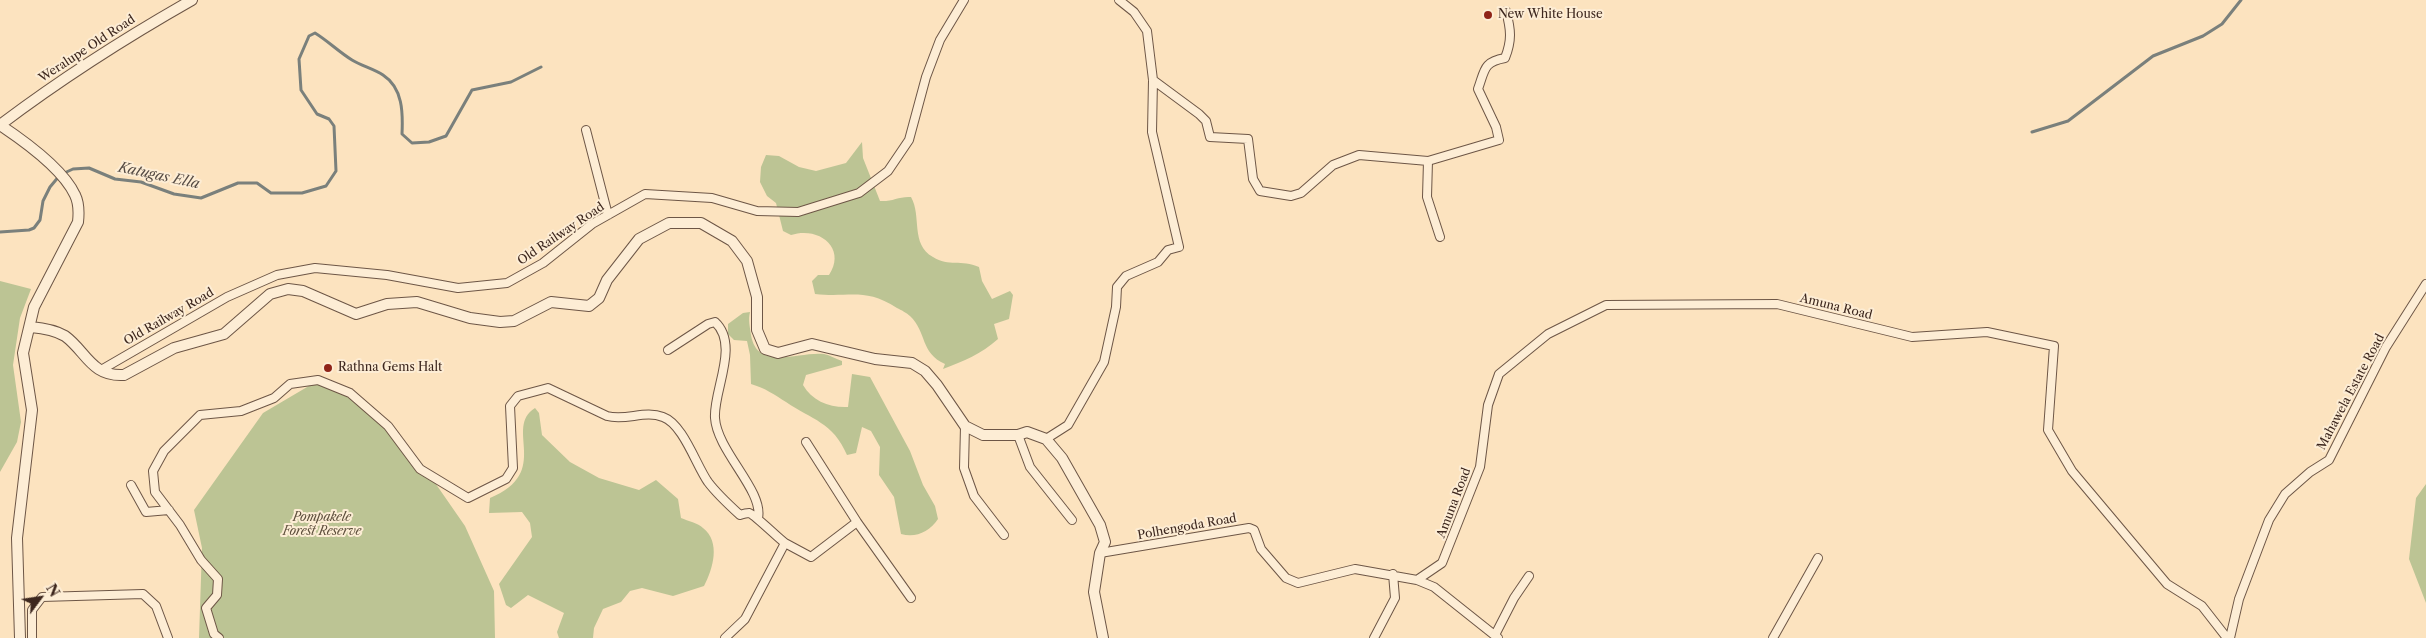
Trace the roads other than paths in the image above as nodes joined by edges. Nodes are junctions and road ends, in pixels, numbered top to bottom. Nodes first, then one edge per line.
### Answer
1 (192, 0) edge
2 (964, 0) edge
3 (1119, 0) edge
4 (1506, 11) dead end
5 (1153, 80) junction
6 (0, 126) edge
7 (586, 130) dead end
8 (1428, 161) junction
9 (608, 215) junction
10 (1440, 237) dead end
11 (2426, 284) edge
12 (31, 327) junction
13 (668, 350) dead end
14 (101, 370) junction
15 (965, 426) junction
16 (1018, 435) junction
17 (1046, 439) junction
18 (806, 442) dead end
19 (131, 485) dead end
20 (169, 510) junction
21 (758, 518) junction
22 (1072, 520) dead end
23 (857, 522) junction
24 (1004, 535) dead end
25 (785, 543) junction
26 (1100, 553) junction
27 (1818, 558) dead end
28 (1393, 574) junction
29 (1529, 576) dead end
30 (1417, 580) junction
31 (911, 598) dead end
32 (1496, 637) edge
33 (20, 638) edge
34 (32, 638) edge
35 (168, 638) edge
36 (219, 638) edge
37 (725, 638) edge
38 (1103, 638) edge
39 (1374, 638) edge
40 (1773, 638) edge
41 (2226, 638) edge
42 (2230, 638) edge

1 - 6 street, Weralupe Old Road
2 - 9 street, Old Railway Road
3 - 5 street
4 - 8 street
5 - 8 street
5 - 17 street
6 - 12 street
7 - 9 street
8 - 10 street
9 - 14 street, Old Railway Road
11 - 42 street, Mahawela Estate Road
12 - 14 street
12 - 33 street
13 - 21 street
14 - 15 street
15 - 16 street
15 - 24 street
16 - 17 street
16 - 22 street
17 - 26 street
18 - 23 street
19 - 20 street
20 - 21 street
20 - 36 street
21 - 25 street
23 - 25 street
23 - 31 street
25 - 37 street
26 - 28 street, Polhengoda Road
26 - 38 street
27 - 40 street
28 - 30 street, Polhengoda Road
28 - 39 street
29 - 32 street
30 - 32 street, Polhengoda Road
30 - 41 street, Amuna Road
34 - 35 street

